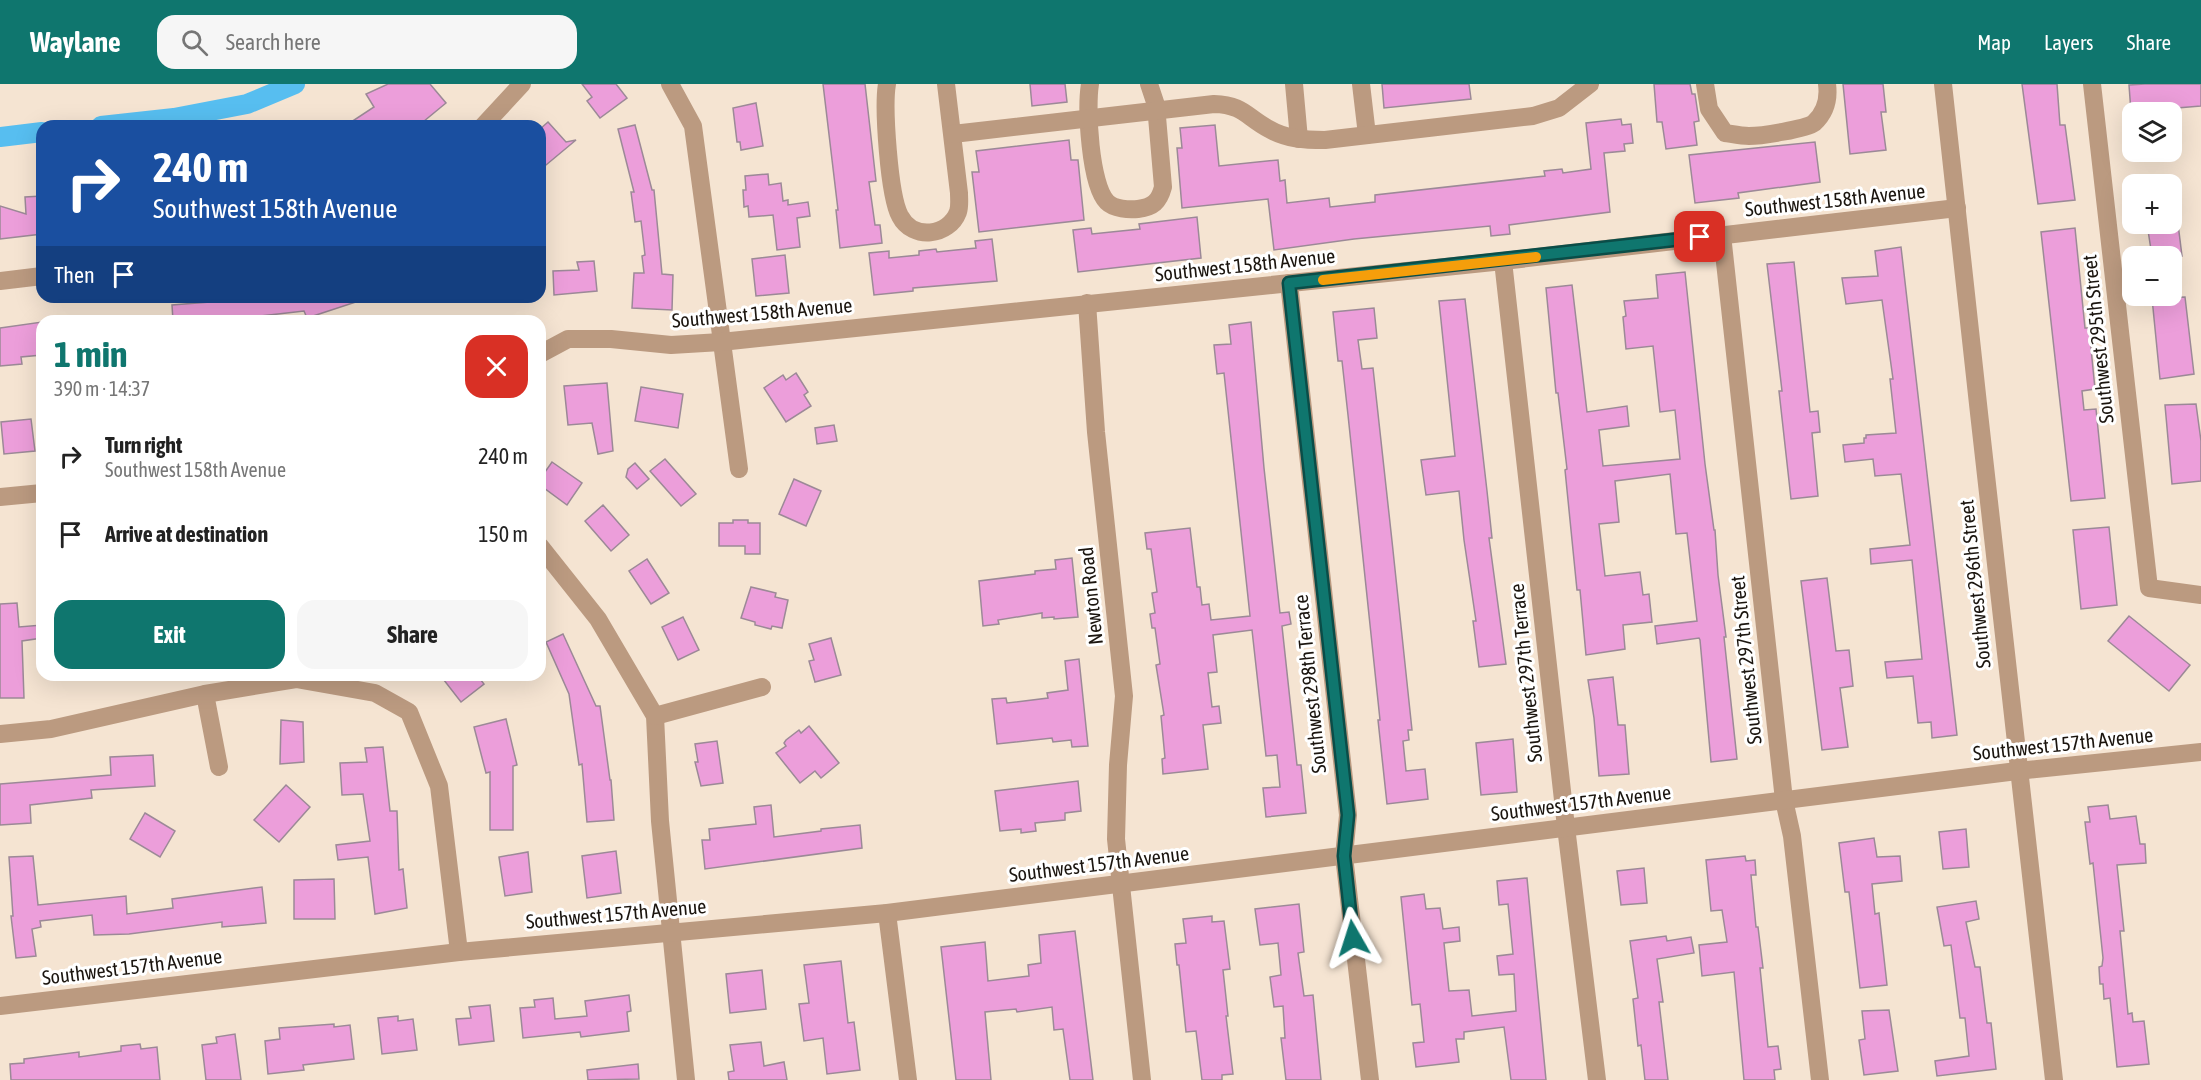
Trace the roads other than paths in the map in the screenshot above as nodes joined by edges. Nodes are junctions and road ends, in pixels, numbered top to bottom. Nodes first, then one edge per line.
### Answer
1 (522, 84) edge
2 (670, 84) edge
3 (887, 84) edge
4 (946, 84) edge
5 (1090, 84) edge
6 (1149, 84) edge
7 (1294, 84) edge
8 (1361, 84) edge
9 (1590, 84) edge
10 (1705, 84) edge
11 (1827, 84) edge
12 (1943, 84) edge
13 (2092, 84) edge
14 (1156, 112) junction
15 (1089, 118) junction
16 (489, 120) edge
17 (953, 134) junction
18 (1367, 135) junction
19 (1299, 139) junction
20 (1957, 208) junction
21 (1722, 235) junction
22 (1503, 261) junction
23 (36, 277) edge
24 (0, 281) edge
25 (1289, 283) junction
26 (1087, 303) junction
27 (721, 342) junction
28 (546, 351) edge
29 (739, 469) dead end
30 (36, 494) edge
31 (0, 497) edge
32 (546, 554) edge
33 (2201, 595) edge
34 (284, 681) edge
35 (307, 681) edge
36 (762, 687) dead end
37 (205, 694) junction
38 (655, 716) junction
39 (0, 734) edge
40 (2201, 752) edge
41 (219, 767) dead end
42 (2018, 771) junction
43 (1784, 800) junction
44 (1566, 827) junction
45 (1344, 856) junction
46 (1120, 884) junction
47 (887, 913) junction
48 (672, 931) junction
49 (459, 952) junction
50 (0, 1005) edge
51 (686, 1080) edge
52 (908, 1080) edge
53 (1142, 1080) edge
54 (1370, 1080) edge
55 (1597, 1080) edge
56 (1820, 1080) edge
57 (2054, 1080) edge

1 - 16 street
2 - 27 street
3 - 17 street
4 - 17 street
5 - 15 street
6 - 14 street
7 - 19 street
8 - 18 street
9 - 18 street
10 - 11 street
12 - 20 street, Southwest 296th Street
13 - 33 street, Southwest 295th Street
14 - 15 street
14 - 15 street
14 - 19 street
15 - 17 street
18 - 19 street
20 - 21 street, Southwest 158th Avenue
20 - 42 street, Southwest 296th Street
21 - 22 street, Southwest 158th Avenue
21 - 43 street, Southwest 297th Street
22 - 25 street, Southwest 158th Avenue
22 - 44 street, Southwest 297th Terrace
23 - 24 street
25 - 26 street, Southwest 158th Avenue
25 - 45 street, Southwest 298th Terrace
26 - 27 street, Southwest 158th Avenue
26 - 46 street, Newton Road
27 - 28 street, Southwest 158th Avenue
27 - 29 street
30 - 31 street
32 - 38 street
34 - 37 street
35 - 49 street
36 - 38 street
37 - 39 street
37 - 41 street
38 - 48 street
40 - 42 street, Southwest 157th Avenue
42 - 43 street, Southwest 157th Avenue
42 - 57 street, Southwest 296th Street
43 - 44 street, Southwest 157th Avenue
43 - 56 street, Southwest 297th Street
44 - 45 street, Southwest 157th Avenue
44 - 55 street, Southwest 297th Terrace
45 - 46 street, Southwest 157th Avenue
45 - 54 street, Southwest 298th Terrace
46 - 47 street, Southwest 157th Avenue
46 - 53 street, Newton Road
47 - 48 street, Southwest 157th Avenue
47 - 52 street
48 - 49 street, Southwest 157th Avenue
48 - 51 street
49 - 50 street, Southwest 157th Avenue

